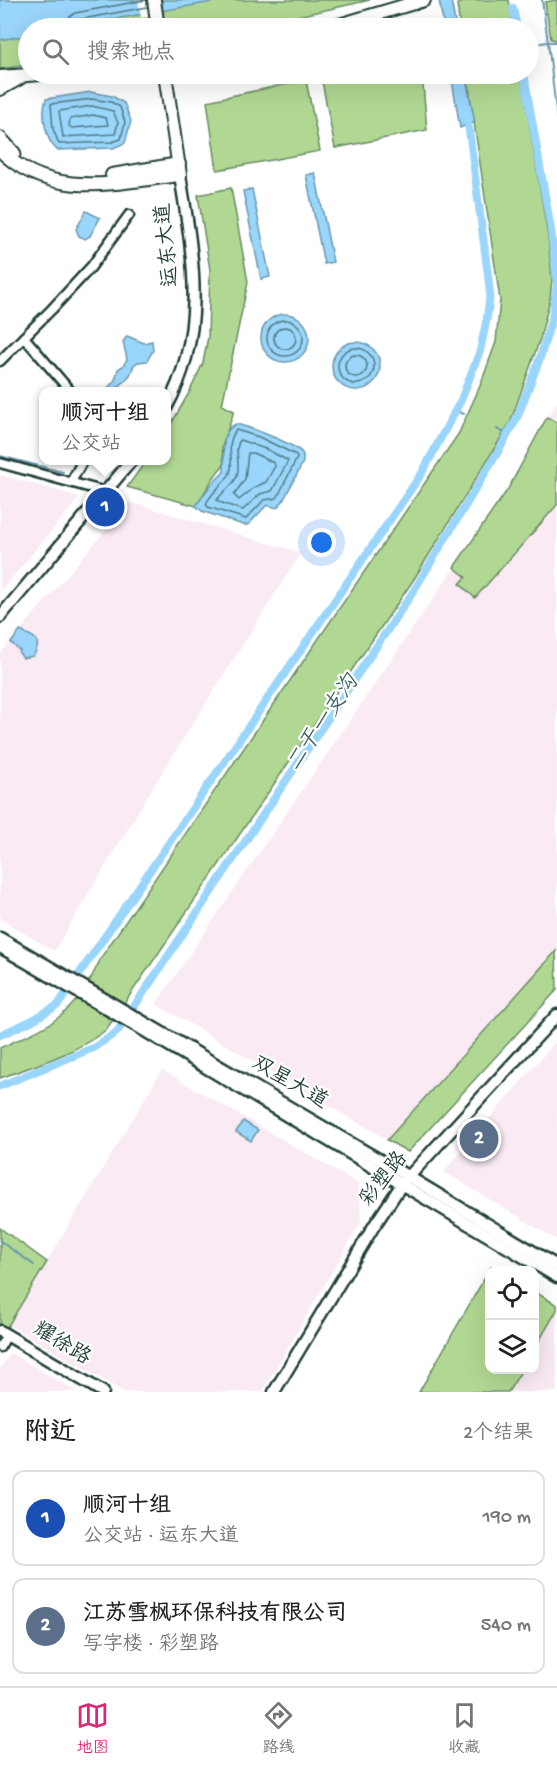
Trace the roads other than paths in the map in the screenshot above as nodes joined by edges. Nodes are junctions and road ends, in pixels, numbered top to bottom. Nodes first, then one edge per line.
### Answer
1 (154, 0) edge
2 (424, 0) edge
3 (157, 18) edge
4 (363, 18) edge
5 (18, 76) edge
6 (0, 77) edge
7 (18, 80) edge
8 (167, 84) edge
9 (0, 89) edge
10 (0, 138) edge
11 (0, 150) edge
12 (179, 170) junction
13 (129, 215) dead end
14 (24, 337) junction
15 (0, 361) edge
16 (67, 387) edge
17 (171, 396) edge
18 (0, 463) edge
19 (80, 465) edge
20 (128, 465) edge
21 (71, 482) junction
22 (106, 492) junction
23 (0, 617) edge
24 (0, 938) edge
25 (0, 947) edge
26 (53, 972) junction
27 (557, 1015) edge
28 (405, 1181) junction
29 (557, 1266) edge
30 (557, 1277) edge
31 (4, 1333) edge
32 (0, 1347) edge
33 (103, 1392) edge
34 (274, 1392) edge

1 - 3 main road
2 - 4 main road
5 - 6 main road
7 - 9 main road
8 - 12 main road, 运东大道
10 - 12 main road
11 - 12 main road
12 - 17 street, 运东大道
13 - 14 street
14 - 15 street
14 - 16 street
18 - 21 street
19 - 21 street
20 - 22 street
21 - 22 street
22 - 23 street
24 - 26 street
25 - 26 street
26 - 28 street, 双星大道
27 - 28 street, 彩塑路
28 - 29 street, 双星大道
28 - 30 street, 双星大道
28 - 34 street, 彩塑路
31 - 32 street
31 - 33 street, 耀徐路

